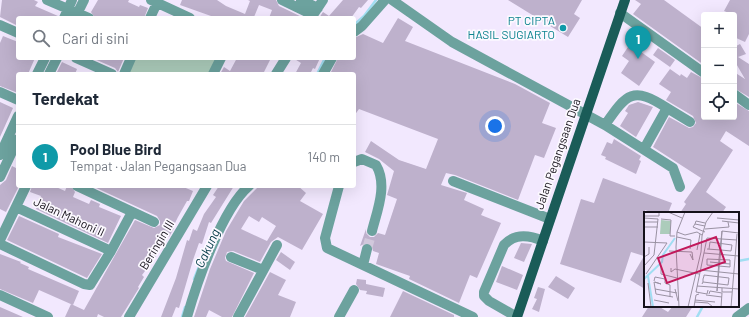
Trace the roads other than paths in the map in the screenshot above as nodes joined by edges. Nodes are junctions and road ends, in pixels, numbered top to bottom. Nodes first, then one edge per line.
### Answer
1 (47, 0) edge
2 (84, 0) edge
3 (282, 0) edge
4 (301, 0) edge
5 (385, 0) edge
6 (392, 0) edge
7 (625, 0) edge
8 (154, 1) edge
9 (68, 9) edge
10 (316, 10) edge
11 (620, 14) junction
12 (76, 15) edge
13 (150, 16) edge
14 (186, 16) edge
15 (0, 25) edge
16 (356, 30) edge
17 (16, 32) edge
18 (44, 60) edge
19 (56, 60) edge
20 (80, 60) edge
21 (130, 60) edge
22 (220, 60) edge
23 (285, 60) edge
24 (331, 60) edge
25 (701, 71) edge
26 (38, 72) edge
27 (50, 72) edge
28 (108, 72) edge
29 (125, 72) edge
30 (214, 72) edge
31 (277, 72) edge
32 (324, 72) edge
33 (0, 92) edge
34 (737, 96) edge
35 (16, 99) edge
36 (749, 105) edge
37 (667, 108) junction
38 (586, 113) junction
39 (16, 122) edge
40 (690, 122) dead end
41 (605, 125) junction
42 (16, 141) edge
43 (644, 149) junction
44 (6, 153) edge
45 (356, 161) edge
46 (0, 177) edge
47 (453, 181) dead end
48 (680, 187) dead end
49 (25, 188) edge
50 (81, 188) edge
51 (204, 188) edge
52 (247, 188) edge
53 (338, 188) edge
54 (16, 207) junction
55 (132, 212) junction
56 (550, 219) junction
57 (154, 222) dead end
58 (372, 231) tunnel mouth
59 (0, 240) edge
60 (543, 241) junction
61 (0, 244) edge
62 (277, 245) dead end
63 (367, 249) tunnel mouth
64 (111, 251) junction
65 (231, 257) dead end
66 (363, 265) junction
67 (264, 270) junction
68 (354, 290) dead end
69 (0, 295) edge
70 (48, 317) edge
71 (129, 317) edge
72 (187, 317) edge
73 (238, 317) edge
74 (339, 317) edge
75 (473, 317) edge
76 (517, 317) edge

1 - 9 street
2 - 12 street
3 - 10 street
4 - 10 street
5 - 16 street
6 - 38 street
7 - 11 main road, Jalan Pegangsaan Dua
8 - 13 street
8 - 14 street
9 - 12 street
11 - 25 street
11 - 38 main road, Jalan Pegangsaan Dua
15 - 17 street
18 - 26 street
19 - 27 street
20 - 28 street
21 - 29 street
22 - 30 street
23 - 31 street
24 - 32 street
33 - 35 street
34 - 36 street
37 - 40 street
37 - 41 street
37 - 43 street
38 - 41 street
38 - 56 main road, Jalan Pegangsaan Dua
39 - 44 street
41 - 43 street
42 - 44 street
43 - 48 street
44 - 46 street
45 - 58 street
47 - 56 street
49 - 54 street
50 - 55 street
51 - 71 street, Beringin III
52 - 72 street
53 - 66 street
54 - 59 street
54 - 64 street, Jalan Mahoni II
55 - 57 street
55 - 64 street
56 - 60 main road, Jalan Pegangsaan Dua
60 - 76 main road, Jalan Pegangsaan Dua
60 - 76 street
61 - 64 street
62 - 67 street
63 - 66 street
65 - 67 street
66 - 75 street
67 - 73 street
68 - 74 street
69 - 70 street

